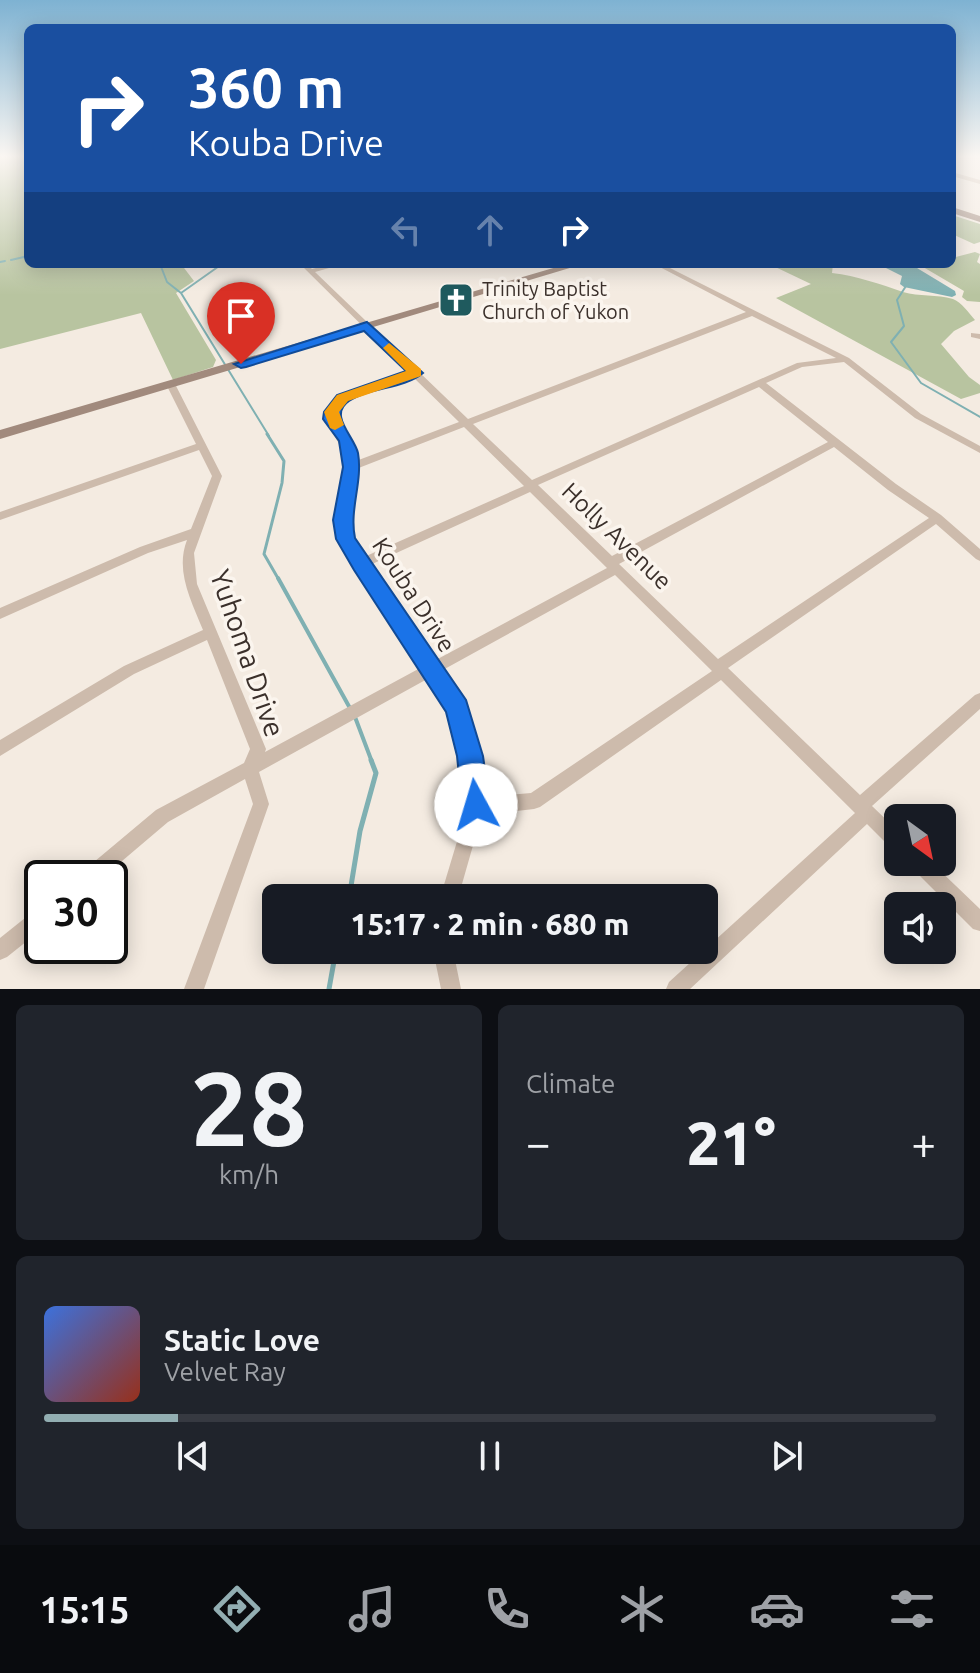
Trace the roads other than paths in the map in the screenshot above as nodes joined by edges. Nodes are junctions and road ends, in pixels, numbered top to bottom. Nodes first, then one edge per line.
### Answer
1 (956, 211) edge
2 (980, 219) edge
3 (306, 268) edge
4 (561, 268) edge
5 (665, 268) edge
6 (752, 313) junction
7 (367, 326) junction
8 (846, 360) junction
9 (416, 373) junction
10 (760, 383) junction
11 (171, 384) junction
12 (468, 423) junction
13 (0, 435) edge
14 (835, 442) junction
15 (202, 445) junction
16 (980, 450) edge
17 (351, 467) junction
18 (531, 486) junction
19 (0, 516) edge
20 (937, 518) junction
21 (196, 532) junction
22 (980, 556) edge
23 (361, 564) junction
24 (613, 566) junction
25 (0, 614) edge
26 (209, 633) junction
27 (720, 669) junction
28 (431, 670) junction
29 (980, 700) edge
30 (0, 749) edge
31 (250, 768) junction
32 (476, 805) junction
33 (864, 809) junction
34 (884, 829) edge
35 (109, 860) edge
36 (932, 876) edge
37 (453, 884) edge
38 (980, 922) edge
39 (24, 931) edge
40 (0, 950) edge
41 (446, 964) edge
42 (194, 989) edge
43 (451, 989) edge
44 (676, 989) edge

1 - 2 street
3 - 7 street, Holly Avenue
4 - 7 street
5 - 6 street
6 - 8 street
6 - 12 street
7 - 9 street, Holly Avenue
7 - 11 street
8 - 10 street
8 - 16 street
9 - 12 street, Holly Avenue
9 - 17 street, Kouba Drive
10 - 14 street
10 - 18 street
11 - 13 street
11 - 15 street, Yuhoma Drive
12 - 17 street
12 - 18 street, Holly Avenue
14 - 20 street
14 - 24 street
15 - 19 street
15 - 21 street, Yuhoma Drive
17 - 23 street, Kouba Drive
18 - 23 street
18 - 24 street, Holly Avenue
20 - 22 street
20 - 27 street
21 - 25 street
21 - 26 street, Yuhoma Drive
23 - 28 street, Kouba Drive
24 - 27 street, Holly Avenue
24 - 28 street
26 - 30 street
26 - 31 street, Yuhoma Drive
27 - 32 street
27 - 33 street, Holly Avenue
28 - 31 street
28 - 32 street, Kouba Drive
29 - 33 street
31 - 35 street
31 - 42 street, Yuhoma Drive
32 - 37 street, Kouba Drive
33 - 34 street, Holly Avenue
33 - 44 street
36 - 38 street
39 - 40 street
41 - 43 street

